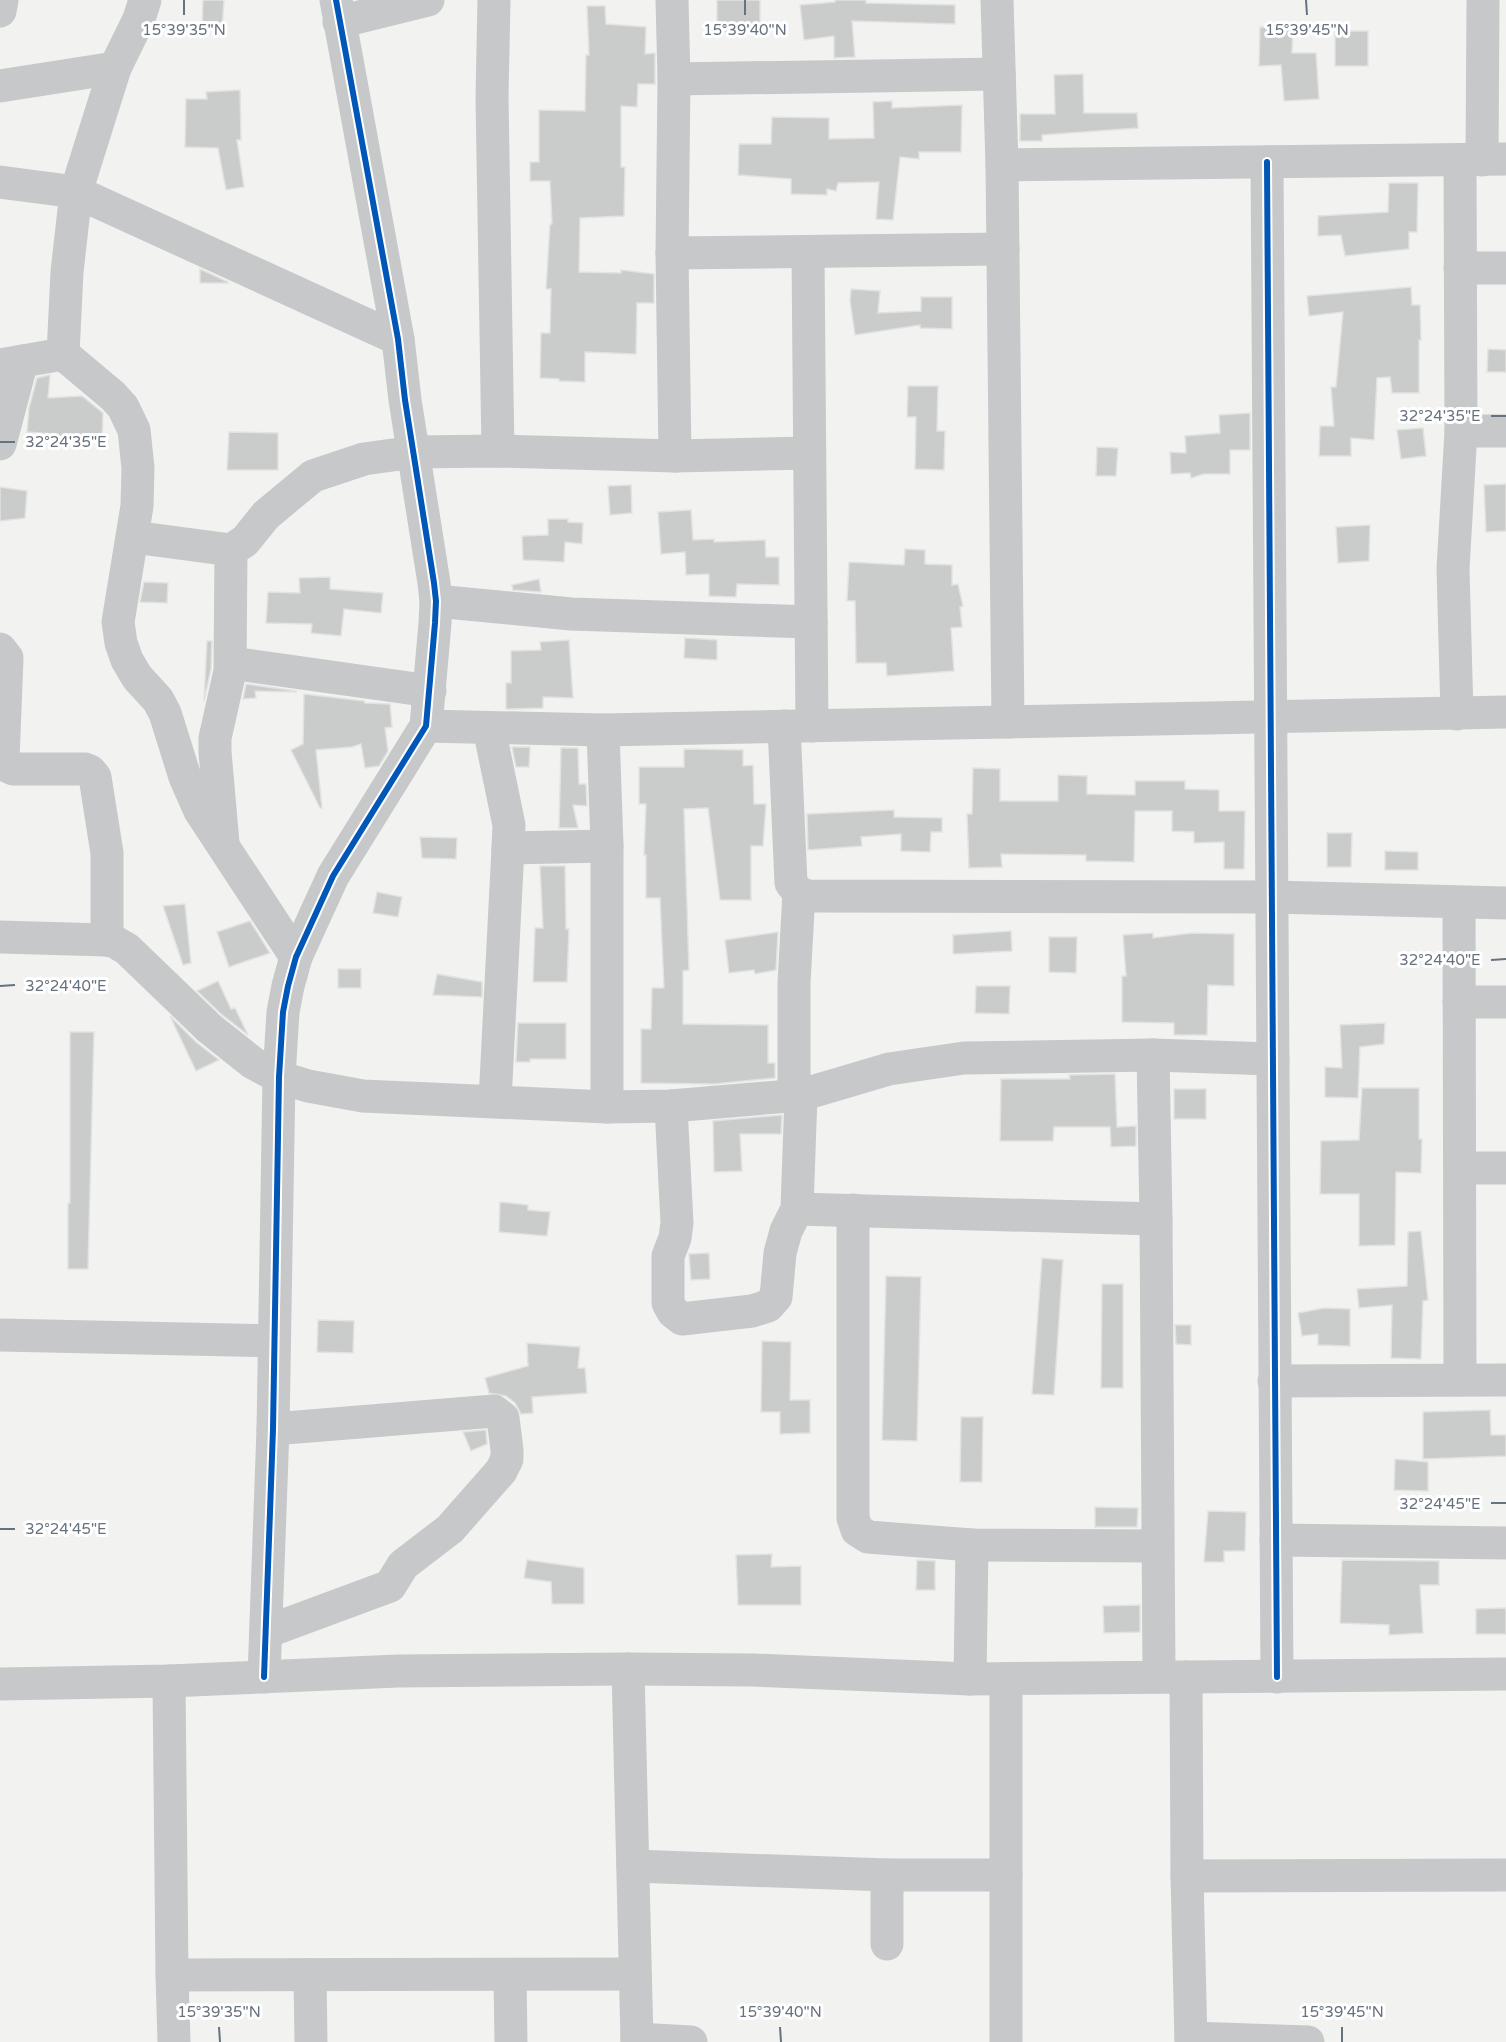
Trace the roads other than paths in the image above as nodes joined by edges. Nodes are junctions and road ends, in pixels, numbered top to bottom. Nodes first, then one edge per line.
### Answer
1 (2, 0) edge
2 (145, 0) edge
3 (428, 0) edge
4 (494, 0) edge
5 (672, 0) edge
6 (997, 0) edge
7 (1482, 0) edge
8 (0, 11) edge
9 (337, 11) edge
10 (115, 68) junction
11 (999, 74) junction
12 (674, 78) junction
13 (0, 86) edge
14 (1483, 160) edge
15 (1267, 162) junction
16 (1002, 165) junction
17 (0, 182) edge
18 (76, 192) junction
19 (1003, 249) junction
20 (808, 252) junction
21 (672, 253) junction
22 (1460, 268) junction
23 (1506, 268) edge
24 (398, 339) junction
25 (63, 354) junction
26 (11, 363) edge
27 (1461, 431) junction
28 (1506, 431) edge
29 (0, 444) edge
30 (498, 451) junction
31 (414, 452) junction
32 (810, 453) junction
33 (675, 456) junction
34 (133, 537) junction
35 (231, 550) junction
36 (436, 601) junction
37 (811, 622) junction
38 (0, 650) edge
39 (231, 663) junction
40 (430, 691) junction
41 (1506, 712) edge
42 (1457, 714) junction
43 (1271, 717) junction
44 (1008, 722) junction
45 (426, 726) junction
46 (798, 726) junction
47 (489, 729) junction
48 (603, 730) junction
49 (608, 846) junction
50 (508, 848) junction
51 (223, 850) junction
52 (799, 893) junction
53 (1272, 897) junction
54 (1459, 903) junction
55 (1506, 903) edge
56 (0, 938) edge
57 (107, 940) junction
58 (296, 957) junction
59 (1459, 1002) junction
60 (1506, 1002) edge
61 (1153, 1055) junction
62 (1273, 1059) junction
63 (279, 1077) junction
64 (797, 1095) junction
65 (495, 1101) junction
66 (671, 1106) junction
67 (607, 1107) junction
68 (1460, 1168) junction
69 (1506, 1168) edge
70 (797, 1209) junction
71 (853, 1210) junction
72 (1156, 1220) junction
73 (0, 1335) edge
74 (274, 1341) junction
75 (1460, 1380) junction
76 (1506, 1380) edge
77 (1274, 1381) junction
78 (273, 1429) junction
79 (1276, 1540) junction
80 (1506, 1543) edge
81 (972, 1545) junction
82 (1158, 1546) junction
83 (266, 1632) junction
84 (628, 1669) junction
85 (1506, 1674) edge
86 (264, 1677) junction
87 (1172, 1677) junction
88 (1277, 1677) junction
89 (970, 1679) junction
90 (1006, 1679) junction
91 (170, 1681) junction
92 (0, 1684) edge
93 (633, 1866) junction
94 (887, 1875) junction
95 (1006, 1875) junction
96 (1506, 1875) edge
97 (1187, 1876) junction
98 (887, 1944) dead end
99 (635, 1974) junction
100 (172, 1975) junction
101 (310, 1975) junction
102 (510, 1975) junction
103 (1191, 2040) edge
104 (637, 2041) edge
105 (174, 2042) edge
106 (311, 2042) edge
107 (511, 2042) edge
108 (691, 2042) edge
109 (1006, 2042) edge
110 (1308, 2042) edge

1 - 8 street
2 - 10 street
3 - 9 street
4 - 30 street
5 - 12 street
6 - 11 street
7 - 14 street
9 - 24 street
10 - 13 street
10 - 18 street
11 - 12 street
11 - 16 street
12 - 21 street
14 - 15 street
14 - 22 street
15 - 16 street
15 - 43 street
16 - 19 street
17 - 18 street
18 - 24 street
18 - 25 street
19 - 20 street
19 - 44 street
20 - 21 street
20 - 32 street
21 - 33 street
22 - 23 street
22 - 27 street
24 - 31 street
25 - 26 street
25 - 34 street
26 - 29 street
27 - 28 street
27 - 42 street
30 - 31 street
30 - 33 street
31 - 35 street
31 - 36 street
32 - 33 street
32 - 37 street
34 - 35 street
34 - 51 street
35 - 39 street
36 - 37 street
36 - 40 street
37 - 46 street
38 - 57 street
39 - 40 street
39 - 51 street
40 - 45 street
41 - 42 street
42 - 43 street
43 - 44 street
43 - 53 street
44 - 46 street
45 - 47 street
45 - 58 street
46 - 48 street
46 - 52 street
47 - 48 street
47 - 50 street
48 - 49 street
49 - 50 street
49 - 67 street
50 - 65 street
51 - 58 street
52 - 53 street
52 - 64 street
53 - 54 street
53 - 62 street
54 - 55 street
54 - 59 street
56 - 57 street
57 - 63 street
58 - 63 street
59 - 60 street
59 - 68 street
61 - 62 street
61 - 64 street
61 - 72 street
62 - 77 street
63 - 65 street
63 - 74 street
64 - 66 street
64 - 70 street
65 - 67 street
66 - 67 street
66 - 70 street
68 - 69 street
68 - 75 street
70 - 71 street
71 - 72 street
71 - 81 street
72 - 82 street
73 - 74 street
74 - 78 street
75 - 76 street
75 - 77 street
77 - 79 street
78 - 83 street
78 - 83 street
79 - 80 street
79 - 88 street
81 - 82 street
81 - 89 street
82 - 87 street
83 - 86 street
84 - 86 street
84 - 89 street
84 - 93 street
85 - 88 street
86 - 91 street
87 - 88 street
87 - 90 street
87 - 97 street
89 - 90 street
90 - 95 street
91 - 92 street
91 - 100 street
93 - 94 street
93 - 99 street
94 - 95 street
94 - 98 street
95 - 109 street
96 - 97 street
97 - 103 street
99 - 102 street
99 - 104 street
100 - 101 street
100 - 105 street
101 - 102 street
101 - 106 street
102 - 107 street
103 - 110 street
104 - 108 street

